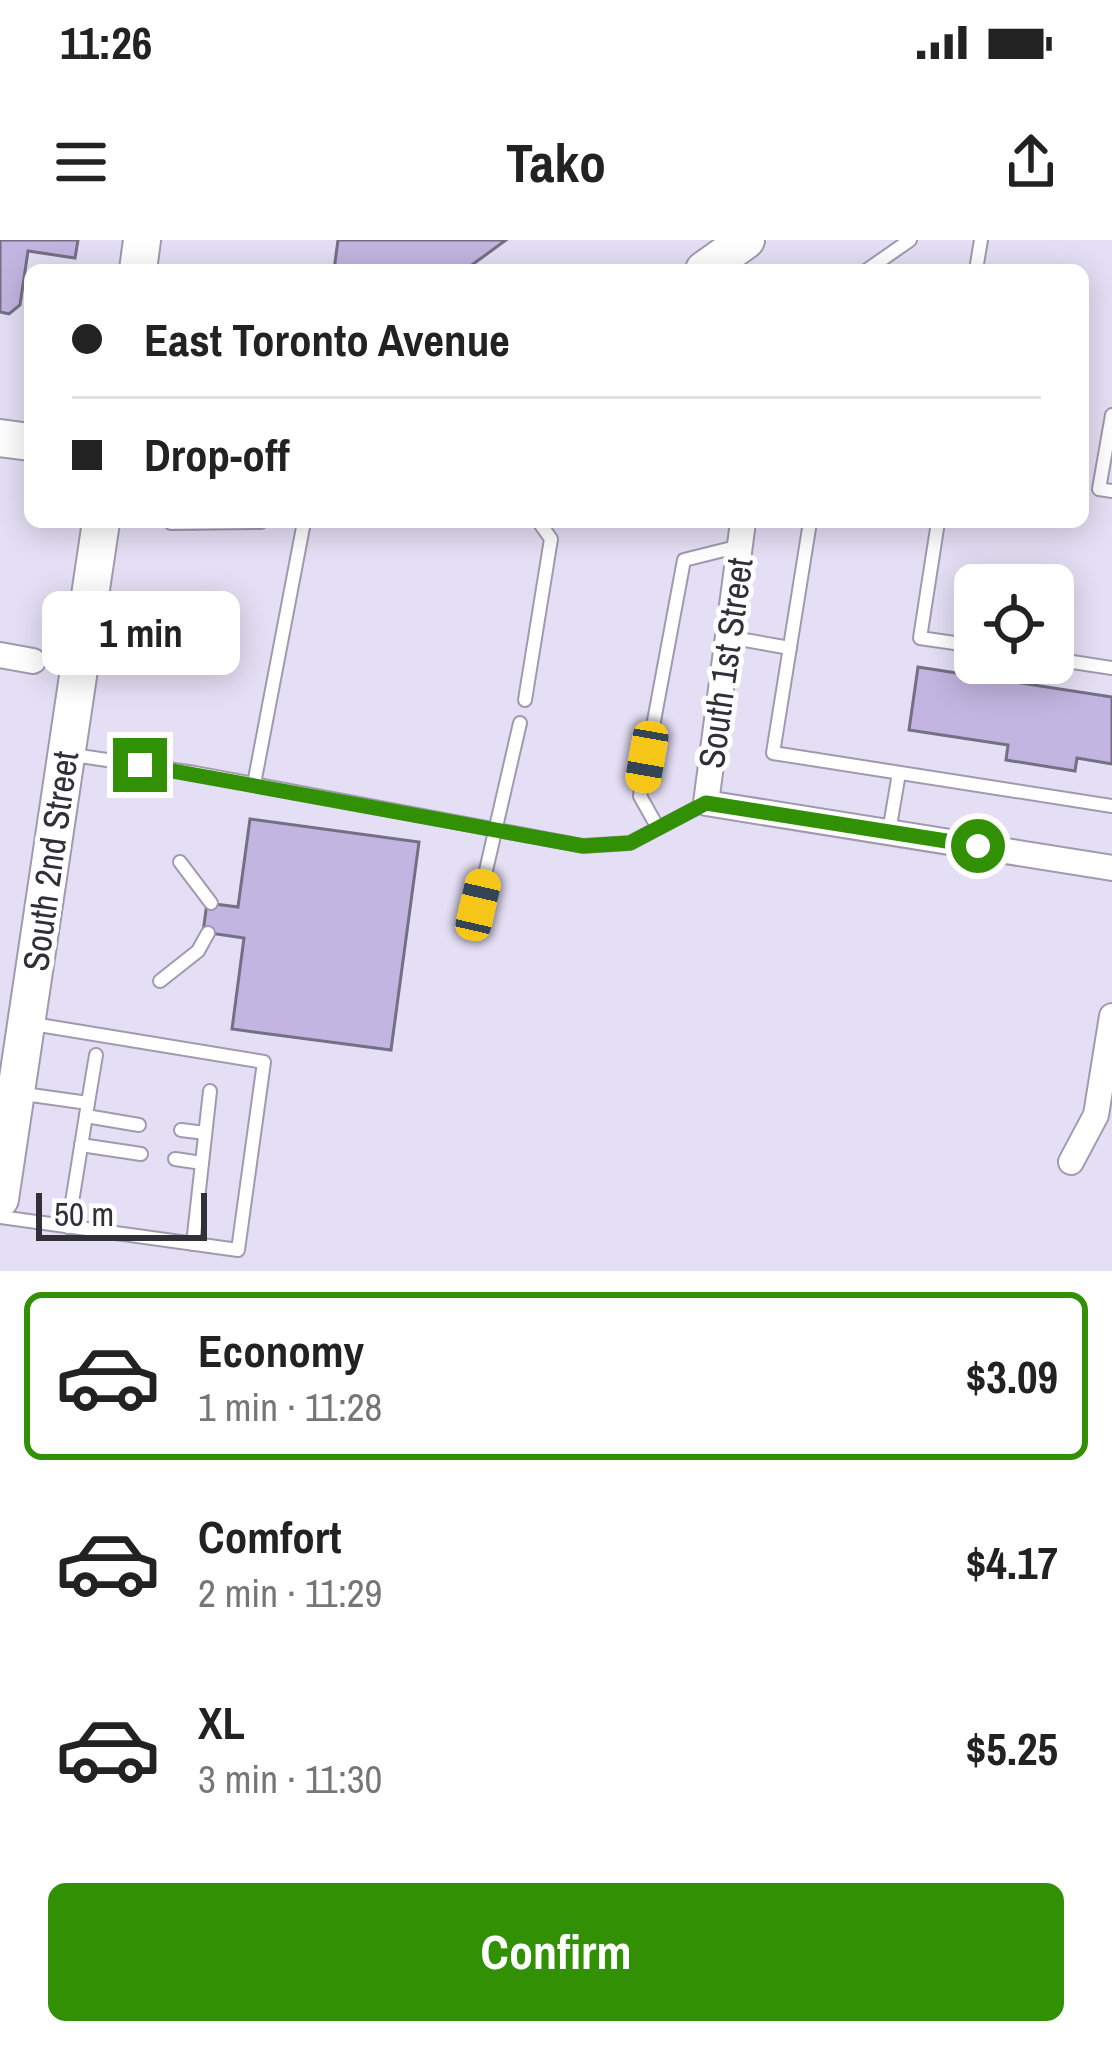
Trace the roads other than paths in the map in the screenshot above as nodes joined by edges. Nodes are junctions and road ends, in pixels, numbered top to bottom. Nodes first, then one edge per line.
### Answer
1 (910, 240) edge
2 (876, 264) edge
3 (1112, 415) edge
4 (1106, 490) edge
5 (100, 528) edge
6 (303, 528) edge
7 (543, 528) edge
8 (809, 528) edge
9 (939, 528) edge
10 (742, 534) edge
11 (728, 637) junction
12 (954, 643) edge
13 (790, 648) junction
14 (0, 655) edge
15 (33, 661) dead end
16 (1074, 662) edge
17 (1112, 668) edge
18 (525, 700) dead end
19 (520, 723) dead end
20 (66, 754) junction
21 (899, 773) junction
22 (254, 784) junction
23 (706, 803) junction
24 (1112, 806) edge
25 (658, 828) junction
26 (495, 831) junction
27 (889, 832) junction
28 (180, 862) dead end
29 (1112, 868) edge
30 (212, 904) dead end
31 (478, 905) dead end
32 (208, 933) dead end
33 (160, 981) dead end
34 (1112, 1016) edge
35 (26, 1023) junction
36 (96, 1055) dead end
37 (210, 1091) dead end
38 (16, 1093) junction
39 (87, 1110) junction
40 (139, 1125) dead end
41 (181, 1130) dead end
42 (205, 1133) junction
43 (81, 1145) junction
44 (141, 1154) dead end
45 (175, 1159) dead end
46 (202, 1162) junction
47 (1071, 1162) dead end
48 (0, 1199) edge
49 (0, 1217) edge
50 (68, 1227) junction
51 (193, 1244) junction

1 - 2 lane
3 - 4 lane
5 - 20 main road, South 2nd Street
6 - 22 lane
7 - 18 lane
8 - 13 lane
9 - 12 lane
10 - 11 street, South 1st Street
10 - 25 lane
11 - 13 lane
11 - 23 street, South 1st Street
13 - 21 lane
14 - 15 street
16 - 17 lane
19 - 26 lane
20 - 22 lane
20 - 35 main road, South 2nd Street
21 - 24 lane
21 - 27 lane
22 - 26 lane
23 - 25 lane
23 - 27 street
25 - 26 lane
26 - 31 lane
27 - 29 street
28 - 30 lane
32 - 33 lane
34 - 47 street
35 - 38 main road, South 2nd Street
35 - 51 lane
36 - 39 lane
37 - 42 lane
38 - 39 lane
38 - 48 main road, South 2nd Street
39 - 40 lane
39 - 43 lane
41 - 42 lane
42 - 46 lane
43 - 44 lane
43 - 50 lane
45 - 46 lane
46 - 51 lane
49 - 50 lane
50 - 51 lane

